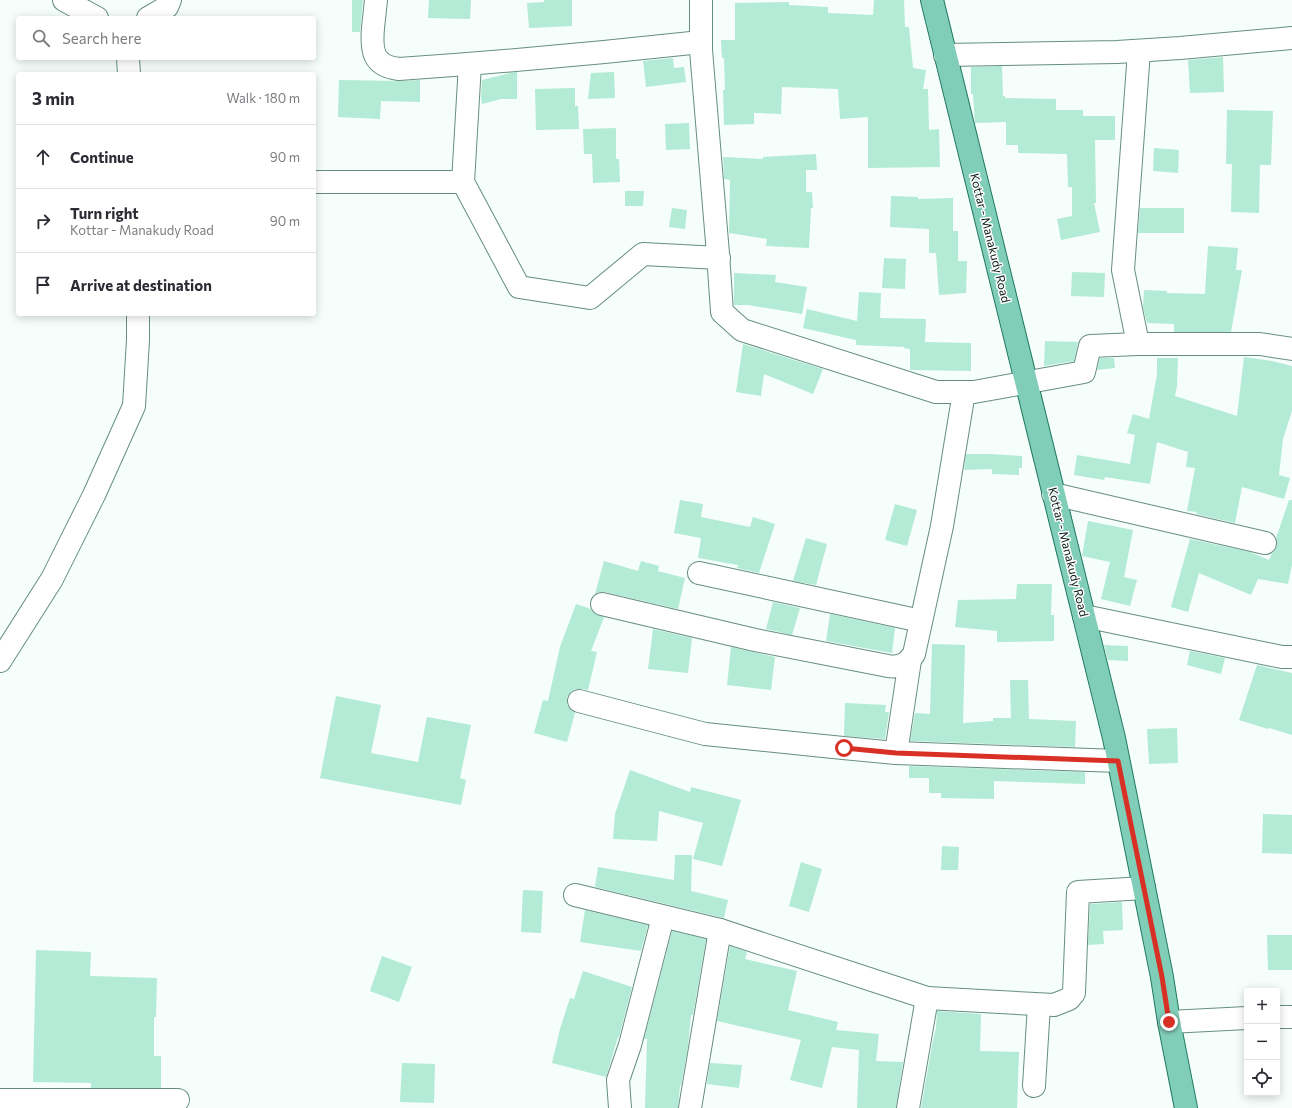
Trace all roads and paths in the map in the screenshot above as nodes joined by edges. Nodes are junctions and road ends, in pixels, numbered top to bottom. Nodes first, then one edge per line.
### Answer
1 (64, 0) edge
2 (170, 0) edge
3 (376, 0) edge
4 (700, 0) edge
5 (932, 0) edge
6 (93, 16) edge
7 (151, 16) edge
8 (1292, 38) edge
9 (701, 42) junction
10 (1139, 51) junction
11 (945, 55) junction
12 (128, 60) edge
13 (470, 64) junction
14 (129, 72) edge
15 (316, 182) edge
16 (463, 182) junction
17 (719, 258) junction
18 (138, 316) edge
19 (1138, 344) junction
20 (1292, 349) edge
21 (1026, 383) junction
22 (964, 392) junction
23 (1053, 494) junction
24 (1265, 543) dead end
25 (700, 573) dead end
26 (602, 604) dead end
27 (1084, 616) junction
28 (921, 621) junction
29 (1292, 657) edge
30 (910, 660) junction
31 (0, 661) edge
32 (579, 701) dead end
33 (896, 753) junction
34 (1118, 761) junction
35 (1144, 888) junction
36 (575, 895) dead end
37 (663, 917) junction
38 (720, 930) junction
39 (927, 998) junction
40 (1039, 1005) junction
41 (1280, 1017) edge
42 (1292, 1017) edge
43 (1244, 1018) edge
44 (1169, 1022) junction
45 (1034, 1086) dead end
46 (178, 1100) dead end
47 (12, 1103) edge
48 (620, 1108) edge
49 (690, 1108) edge
50 (908, 1108) edge
51 (1186, 1108) edge

1 - 6 street
2 - 7 street
3 - 13 street
4 - 9 street
5 - 11 main road, Kottar - Manakudy Road
8 - 10 street
9 - 13 street
9 - 17 street
10 - 11 street
10 - 19 street
11 - 21 main road, Kottar - Manakudy Road
12 - 14 street
13 - 16 street
15 - 16 street
16 - 17 street
17 - 22 street
18 - 31 street
19 - 20 street
19 - 21 street
21 - 22 street
21 - 23 main road, Kottar - Manakudy Road
22 - 28 street
23 - 24 street
23 - 27 main road, Kottar - Manakudy Road
25 - 28 street
26 - 30 street
27 - 29 street
27 - 34 main road, Kottar - Manakudy Road
28 - 30 street
30 - 33 street
32 - 33 street
33 - 34 street
34 - 35 main road, Kottar - Manakudy Road
35 - 40 street
35 - 44 main road, Kottar - Manakudy Road
36 - 37 street
37 - 38 street
37 - 48 street
38 - 39 street
38 - 49 street
39 - 40 street
39 - 50 street
40 - 45 street
41 - 42 street
43 - 44 street
44 - 51 main road, Kottar - Manakudy Road
46 - 47 street

